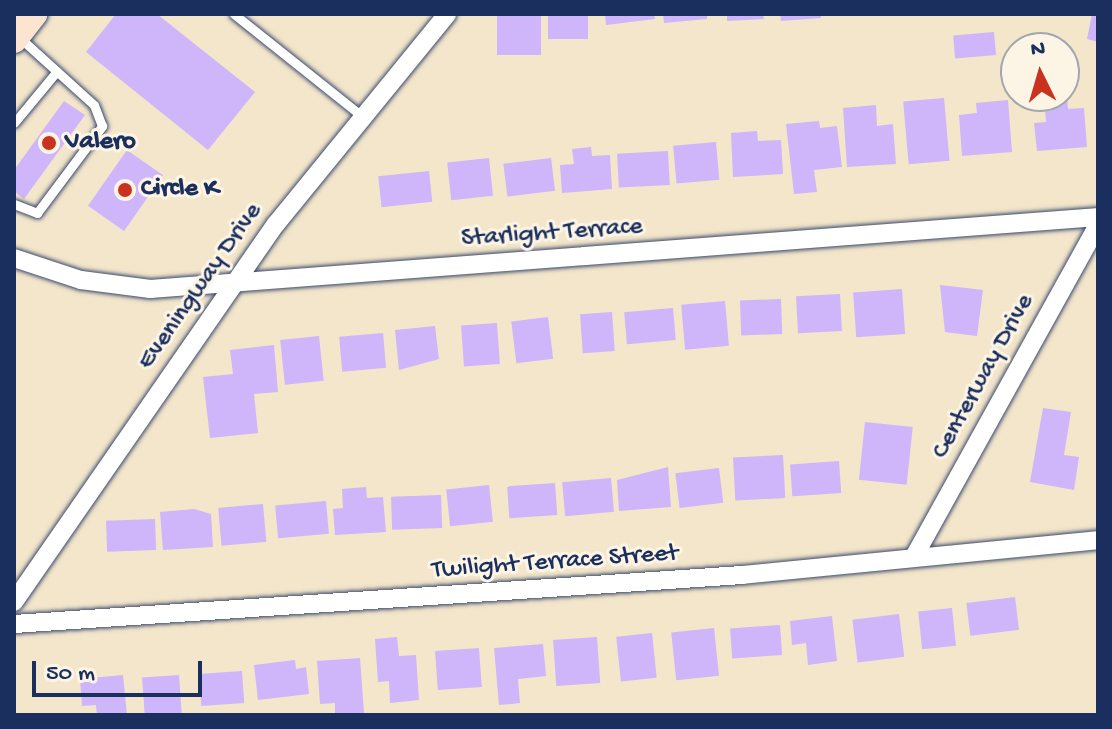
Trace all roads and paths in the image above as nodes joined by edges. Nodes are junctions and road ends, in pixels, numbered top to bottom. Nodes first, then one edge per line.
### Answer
1 (34, 14) edge
2 (234, 14) edge
3 (447, 14) edge
4 (16, 37) edge
5 (57, 71) junction
6 (363, 117) junction
7 (14, 123) edge
8 (14, 204) edge
9 (1098, 217) edge
10 (1098, 225) edge
11 (14, 258) edge
12 (232, 285) junction
13 (1098, 540) edge
14 (915, 555) junction
15 (14, 602) edge
16 (14, 624) edge

1 - 4 main road
2 - 6 lane
3 - 6 street, Eveningway Drive
4 - 5 lane
5 - 7 lane
5 - 8 lane
6 - 12 street, Eveningway Drive
9 - 12 street, Starlight Terrace
10 - 14 street, Centerway Drive
11 - 12 street, Starlight Terrace
12 - 15 street, Eveningway Drive
13 - 14 street, Twilight Terrace Street
14 - 16 street, Twilight Terrace Street

